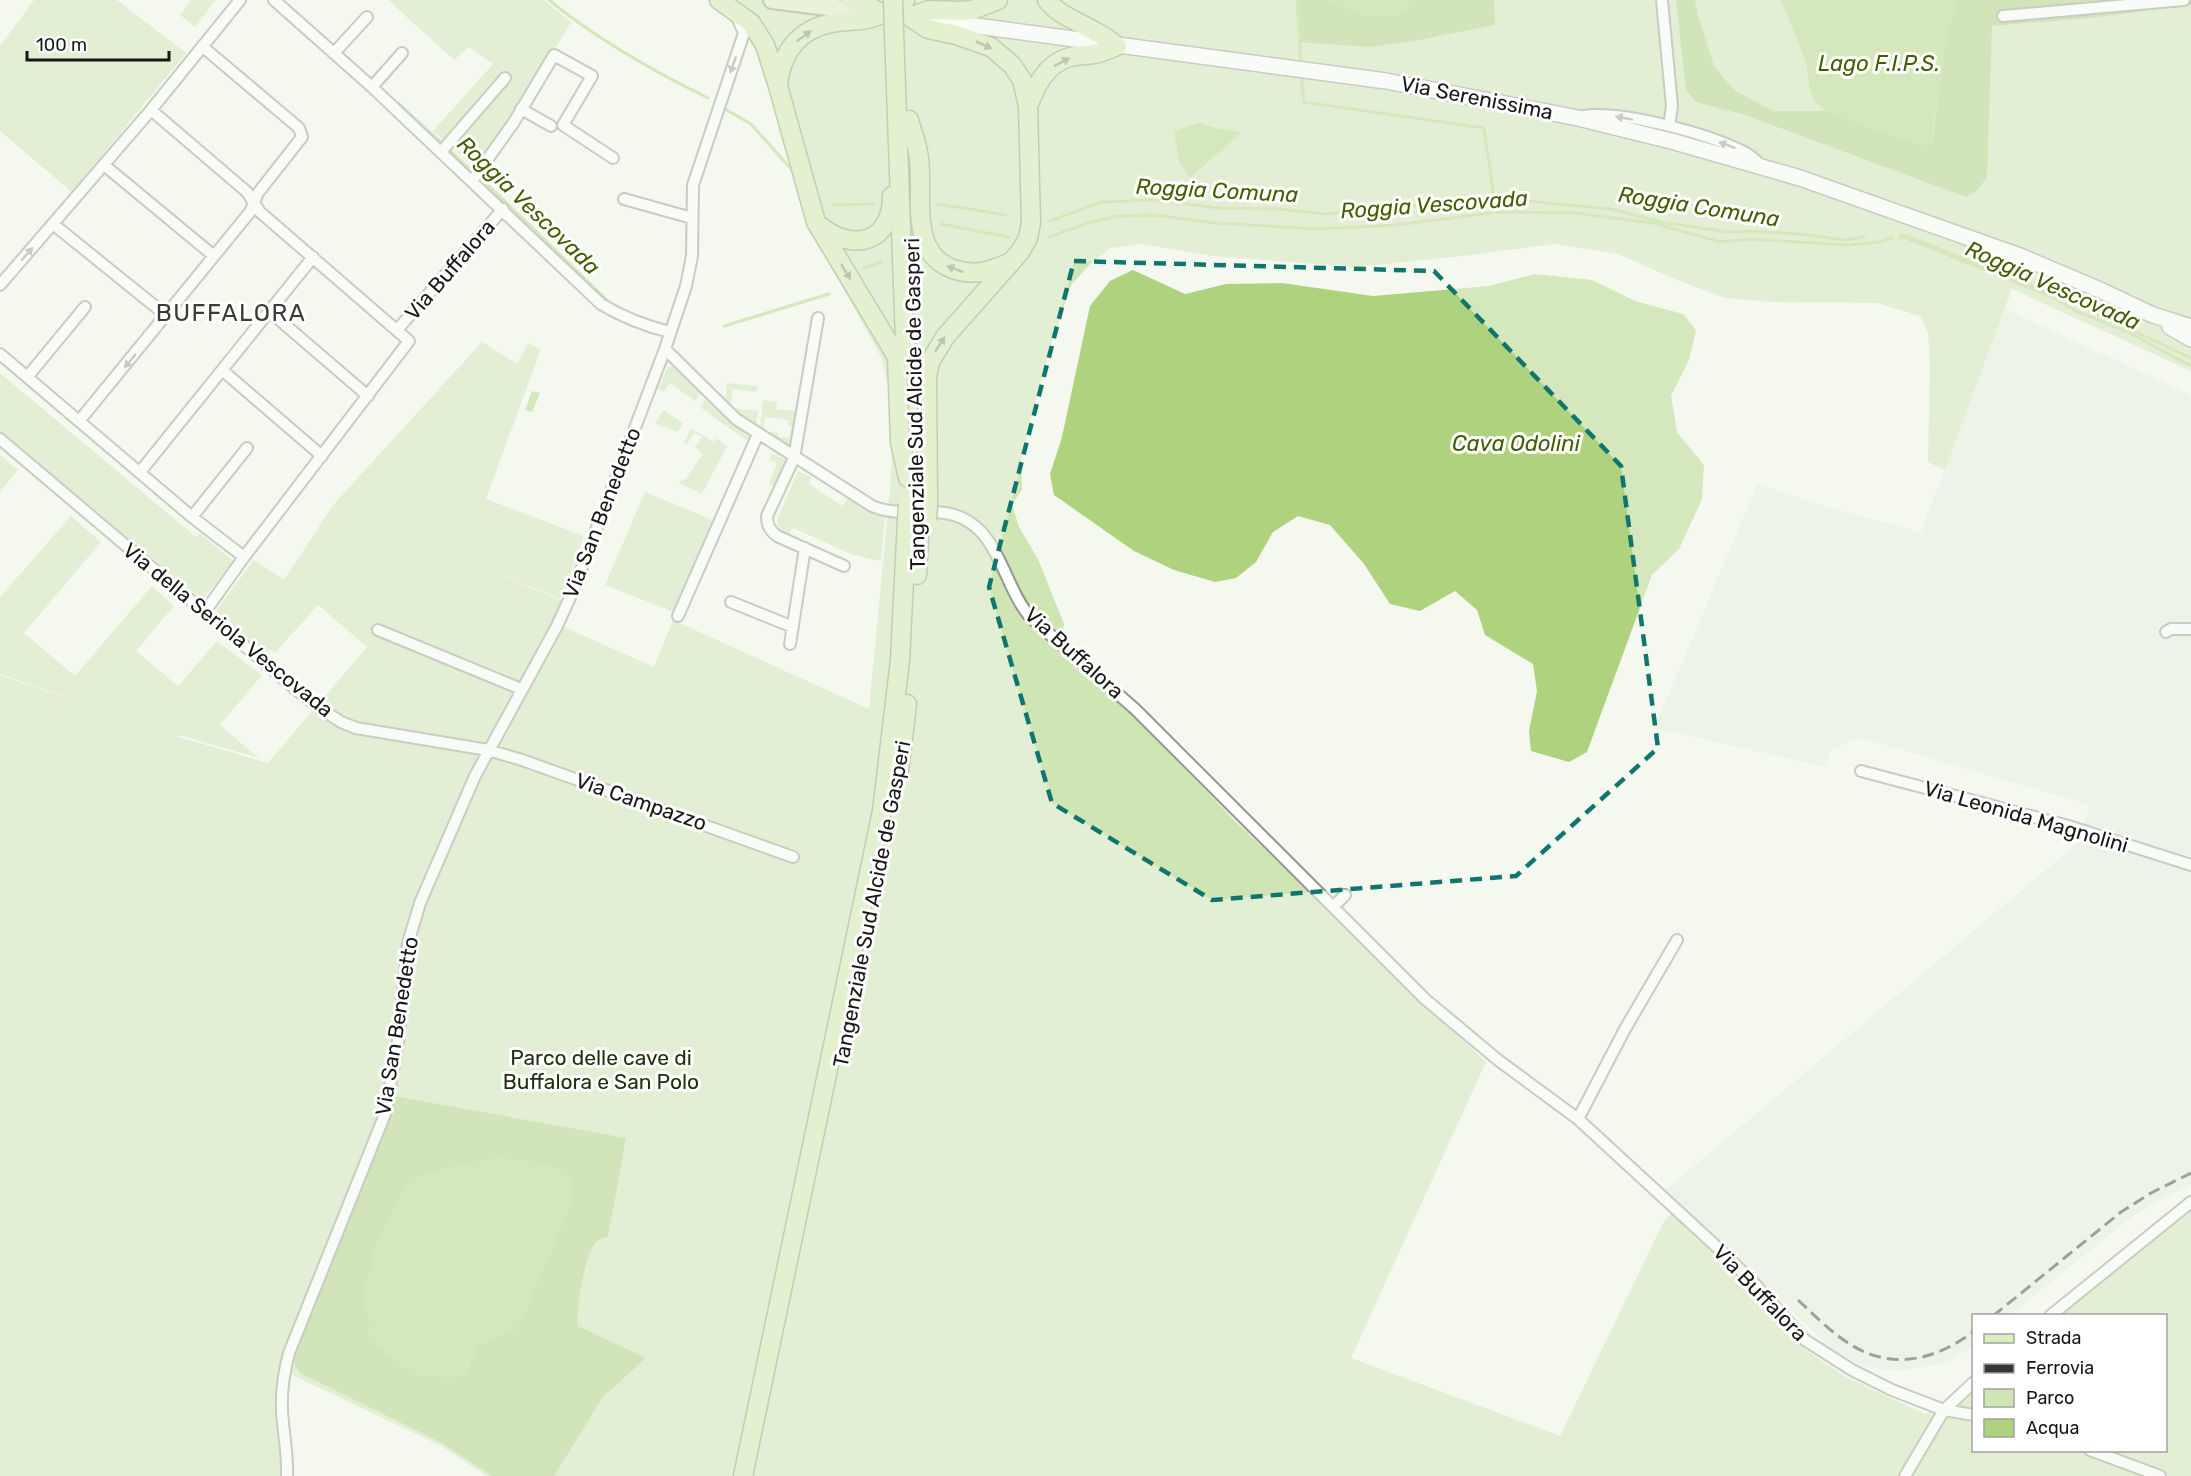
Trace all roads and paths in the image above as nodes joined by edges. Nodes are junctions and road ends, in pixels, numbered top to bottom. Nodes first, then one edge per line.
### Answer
1 (240, 0) edge
2 (274, 0) edge
3 (772, 0) edge
4 (851, 0) edge
5 (998, 0) edge
6 (1047, 0) edge
7 (1662, 0) edge
8 (2184, 0) edge
9 (727, 5) edge
10 (898, 12) edge
11 (2003, 16) dead end
12 (367, 17) dead end
13 (1117, 46) junction
14 (203, 47) junction
15 (334, 53) junction
16 (402, 53) dead end
17 (895, 71) junction
18 (505, 78) dead end
19 (778, 86) junction
20 (372, 87) junction
21 (1028, 106) junction
22 (521, 109) junction
23 (151, 110) junction
24 (1578, 117) junction
25 (909, 120) junction
26 (550, 126) dead end
27 (1669, 126) junction
28 (441, 152) junction
29 (613, 158) dead end
30 (104, 165) junction
31 (1764, 167) junction
32 (475, 176) junction
33 (624, 199) dead end
34 (254, 203) junction
35 (503, 209) junction
36 (692, 218) junction
37 (816, 222) junction
38 (53, 224) junction
39 (214, 256) junction
40 (313, 257) junction
41 (1011, 262) junction
42 (0, 285) edge
43 (85, 307) dead end
44 (269, 311) junction
45 (2153, 315) junction
46 (167, 316) junction
47 (818, 318) dead end
48 (2191, 327) edge
49 (397, 330) junction
50 (670, 332) junction
51 (2191, 339) edge
52 (665, 349) junction
53 (0, 354) edge
54 (222, 370) junction
55 (28, 376) junction
56 (368, 396) junction
57 (80, 420) junction
58 (758, 434) junction
59 (0, 440) edge
60 (248, 448) dead end
61 (322, 456) junction
62 (794, 458) junction
63 (140, 472) junction
64 (908, 478) junction
65 (918, 512) junction
66 (192, 517) junction
67 (805, 548) junction
68 (244, 558) junction
69 (844, 566) dead end
70 (731, 602) dead end
71 (204, 613) junction
72 (678, 615) dead end
73 (793, 627) junction
74 (2191, 629) edge
75 (378, 630) dead end
76 (2166, 632) dead end
77 (790, 644) dead end
78 (521, 689) junction
79 (488, 750) junction
80 (1861, 771) dead end
81 (793, 857) dead end
82 (2191, 866) edge
83 (1345, 895) dead end
84 (1333, 907) junction
85 (1677, 940) dead end
86 (1578, 1119) junction
87 (2191, 1202) edge
88 (2052, 1314) edge
89 (1972, 1384) edge
90 (1944, 1410) junction
91 (1972, 1415) edge
92 (2095, 1452) edge
93 (286, 1476) edge
94 (743, 1476) edge
95 (754, 1476) edge
96 (1905, 1476) edge
97 (2160, 1476) edge

1 - 14 street
2 - 15 street, Via Buffalora
3 - 10 main road, Via Serenissima
4 - 10 highway
5 - 10 highway
6 - 13 highway
7 - 27 street
8 - 11 street
9 - 19 highway
9 -> 36 street, Via San Benedetto
10 - 13 main road, Via Serenissima
10 - 17 highway, Tangenziale Sud Alcide de Gasperi
19 -> 10 highway
10 -> 21 highway
10 - 25 highway, Tangenziale Sud Alcide de Gasperi
12 - 15 street
21 -> 13 highway
13 - 24 main road, Via Serenissima
14 - 23 street
14 - 34 street
15 - 20 street, Via Buffalora
16 - 20 street
17 - 37 highway
17 - 64 highway, Tangenziale Sud Alcide de Gasperi
18 - 28 street
19 - 37 highway
20 - 28 street, Via Buffalora
21 - 41 highway
22 - 26 street
22 - 29 street
22 - 32 street
23 - 30 street
23 - 34 street
27 -> 24 street
24 - 31 main road, Via Serenissima
41 -> 25 highway
25 - 65 highway, Tangenziale Sud Alcide de Gasperi
31 -> 27 street
28 - 32 street, Via Buffalora
30 - 38 street
30 - 39 street
31 - 45 main road, Via Serenissima
32 - 35 street, Via Buffalora
33 - 36 street
34 - 39 street
34 - 40 street
35 - 49 street, Via Buffalora
35 - 50 street, Via Buffalora
36 - 50 street, Via San Benedetto
37 -> 64 highway
42 -> 38 street
38 - 46 street
39 - 46 street
40 - 44 street
40 - 49 street
65 -> 41 highway
43 - 55 street
44 - 54 street
44 - 56 street
45 - 48 main road, Via Serenissima
45 - 51 main road, Via Serenissima
46 -> 57 street
47 - 62 street
49 - 56 street
50 - 52 street, Via San Benedetto
52 - 58 street, Via Buffalora
52 - 78 street, Via San Benedetto
53 - 55 street
54 - 61 street
54 - 63 street
55 - 57 street
56 - 61 street
57 - 63 street
58 - 62 street, Via Buffalora
58 - 72 street
59 - 71 street, Via della Seriola Vescovada
60 - 66 street
61 - 68 street
62 - 67 street
62 - 84 street, Via Buffalora
63 - 66 street
64 - 65 highway, Tangenziale Sud Alcide de Gasperi
65 - 94 highway, Tangenziale Sud Alcide de Gasperi
65 - 95 highway, Tangenziale Sud Alcide de Gasperi
66 - 68 street
67 - 69 street
67 - 73 street
68 - 71 street
70 - 73 street
71 - 79 street, Via della Seriola Vescovada
73 - 77 street
74 - 76 street
75 - 78 street
78 - 79 street, Via San Benedetto
79 - 81 street, Via Campazzo
79 - 93 street, Via San Benedetto
80 - 82 street, Via Leonida Magnolini
83 - 84 street
84 - 86 street, Via Buffalora
85 - 86 street
86 - 90 street, Via Buffalora
87 - 88 street
89 - 90 street
90 - 91 street, Via Buffalora
90 - 96 street
92 - 97 street

